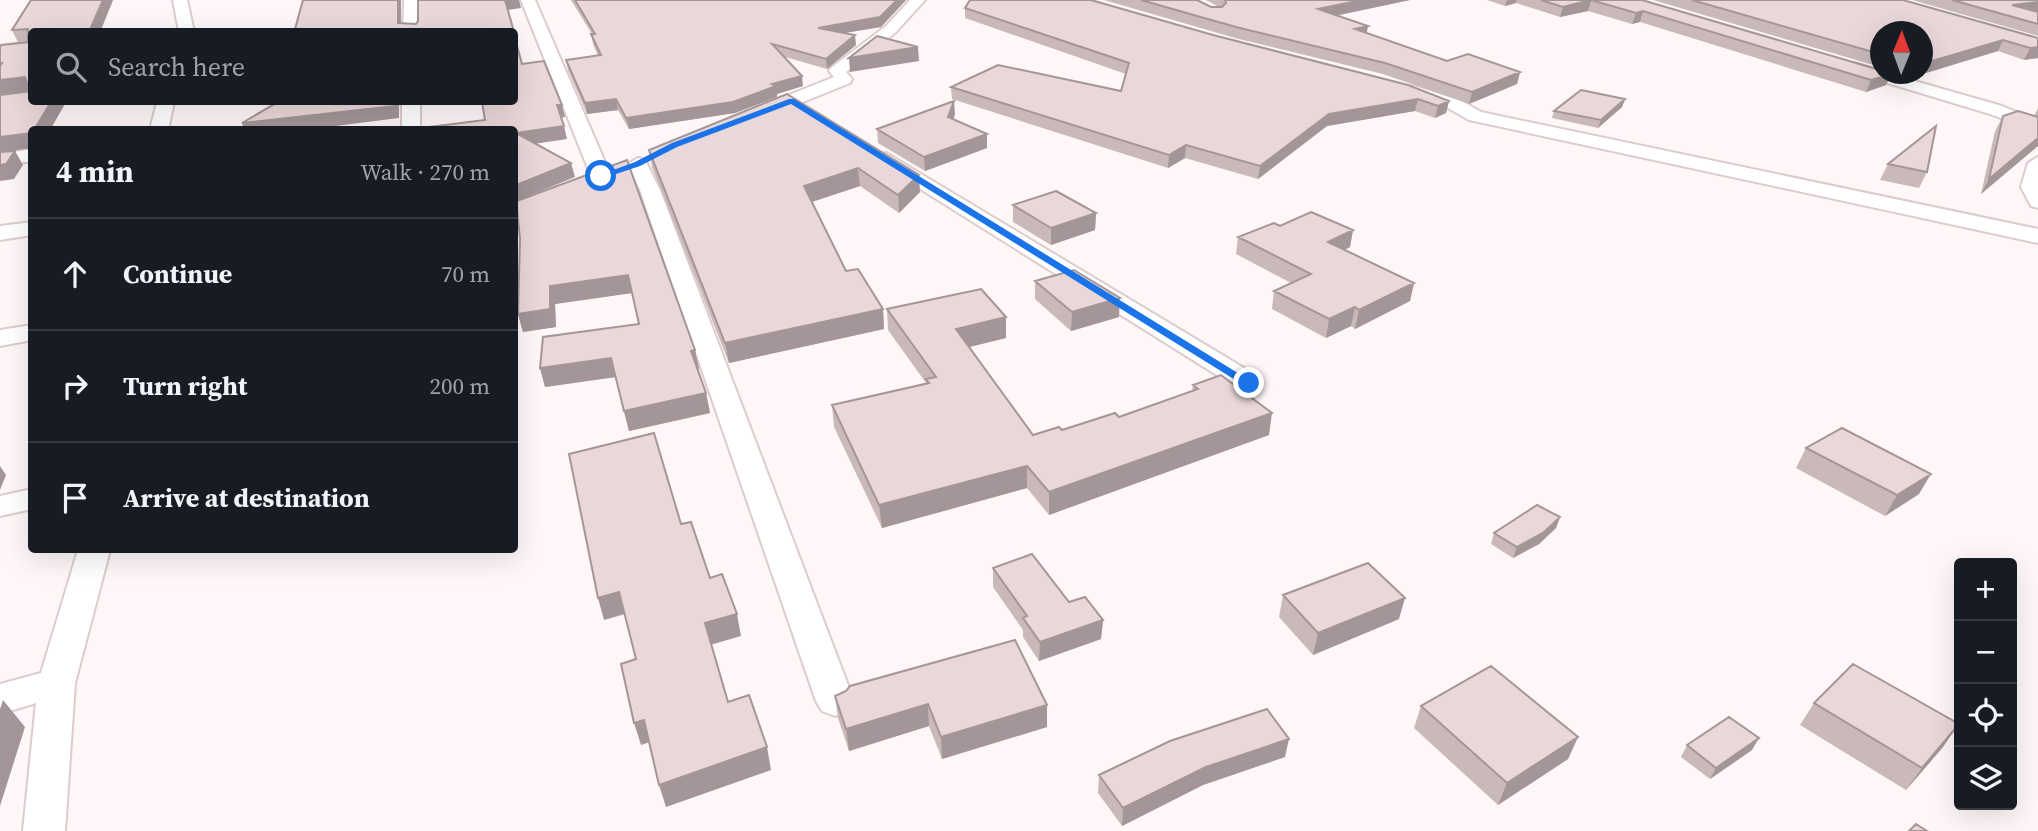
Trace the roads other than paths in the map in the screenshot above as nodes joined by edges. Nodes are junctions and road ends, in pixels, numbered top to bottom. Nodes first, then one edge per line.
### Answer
1 (180, 0) edge
2 (411, 0) edge
3 (528, 0) edge
4 (918, 0) edge
5 (183, 28) edge
6 (411, 28) edge
7 (1839, 63) edge
8 (1392, 84) edge
9 (792, 101) junction
10 (164, 105) edge
11 (411, 105) edge
12 (815, 116) edge
13 (740, 120) edge
14 (160, 126) edge
15 (411, 126) edge
16 (2038, 127) edge
17 (863, 145) edge
18 (28, 156) edge
19 (0, 160) edge
20 (2038, 163) edge
21 (2038, 202) edge
22 (28, 229) edge
23 (0, 233) edge
24 (2038, 236) edge
25 (28, 333) edge
26 (0, 338) edge
27 (1249, 383) dead end
28 (28, 500) edge
29 (0, 506) edge
30 (93, 553) edge
31 (57, 683) junction
32 (0, 699) edge
33 (835, 701) edge
34 (44, 831) edge

1 - 5 street
2 - 6 street
3 - 33 street
4 - 9 street
7 - 16 street
8 - 24 street
9 - 12 street
9 - 13 street
10 - 14 street
11 - 15 street
17 - 27 street
18 - 19 street
20 - 21 street
22 - 23 street
25 - 26 street
28 - 29 street
30 - 31 street
31 - 32 street
31 - 34 street

